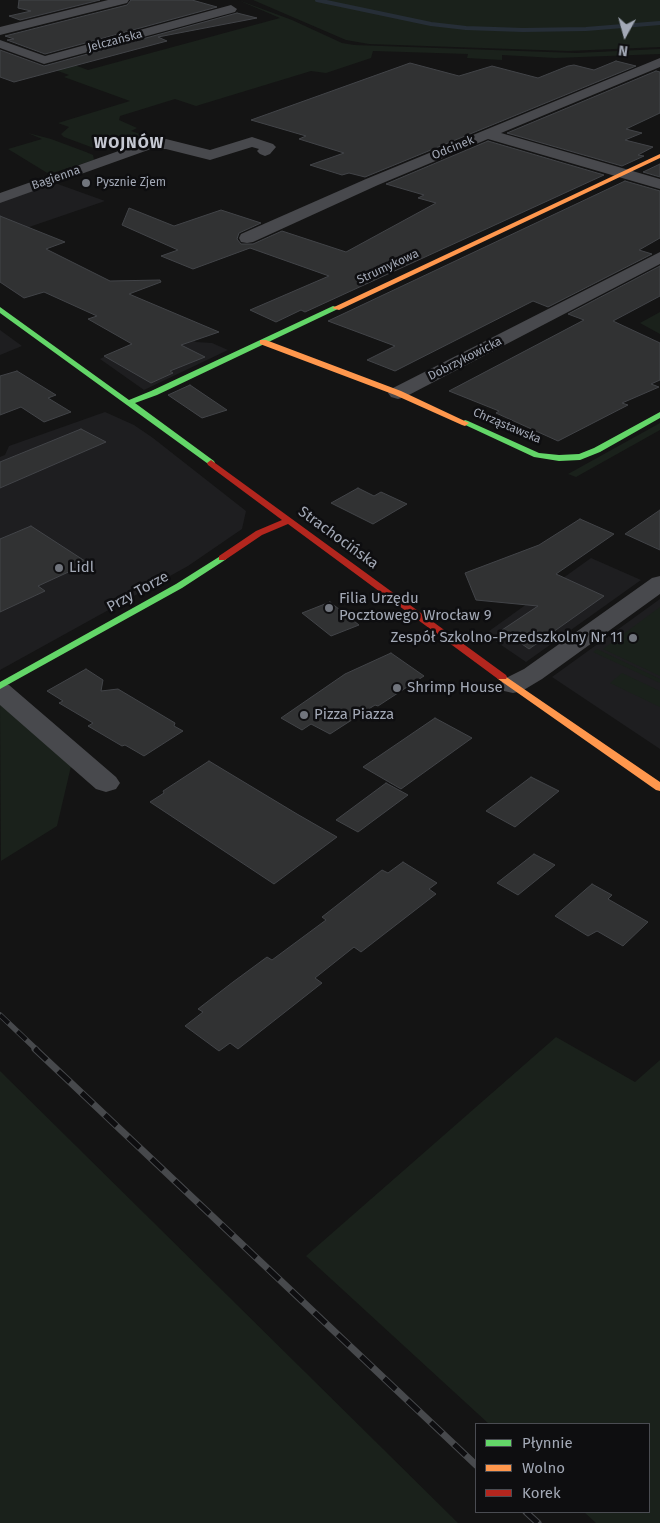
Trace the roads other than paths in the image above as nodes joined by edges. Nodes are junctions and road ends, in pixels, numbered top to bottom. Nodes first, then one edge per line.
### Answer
1 (123, 0) edge
2 (231, 9) dead end
3 (0, 31) edge
4 (0, 44) edge
5 (660, 62) edge
6 (487, 134) junction
7 (265, 151) dead end
8 (660, 156) edge
9 (623, 173) junction
10 (660, 184) edge
11 (0, 198) edge
12 (247, 238) dead end
13 (660, 257) edge
14 (0, 309) edge
15 (263, 342) junction
16 (398, 394) junction
17 (128, 403) junction
18 (660, 415) edge
19 (289, 520) junction
20 (660, 583) edge
21 (513, 685) junction
22 (0, 686) edge
23 (0, 691) edge
24 (106, 783) dead end
25 (660, 788) edge

1 - 3 street
2 - 4 street, Jelczańska
5 - 6 street, Odcinek
6 - 9 street
6 - 12 street, Odcinek
7 - 11 street, Bagienna
8 - 9 street, Strumykowa
9 - 10 street
9 - 15 street, Strumykowa
13 - 16 street, Dobrzykowicka
14 - 17 street, Strachocińska
15 - 16 street
15 - 17 street, Strumykowa
16 - 18 street, Chrząstawska
17 - 19 street, Strachocińska
19 - 21 street, Strachocińska
19 - 22 street, Przy Torze
20 - 21 street
21 - 25 street, Strachocińska
23 - 24 street

